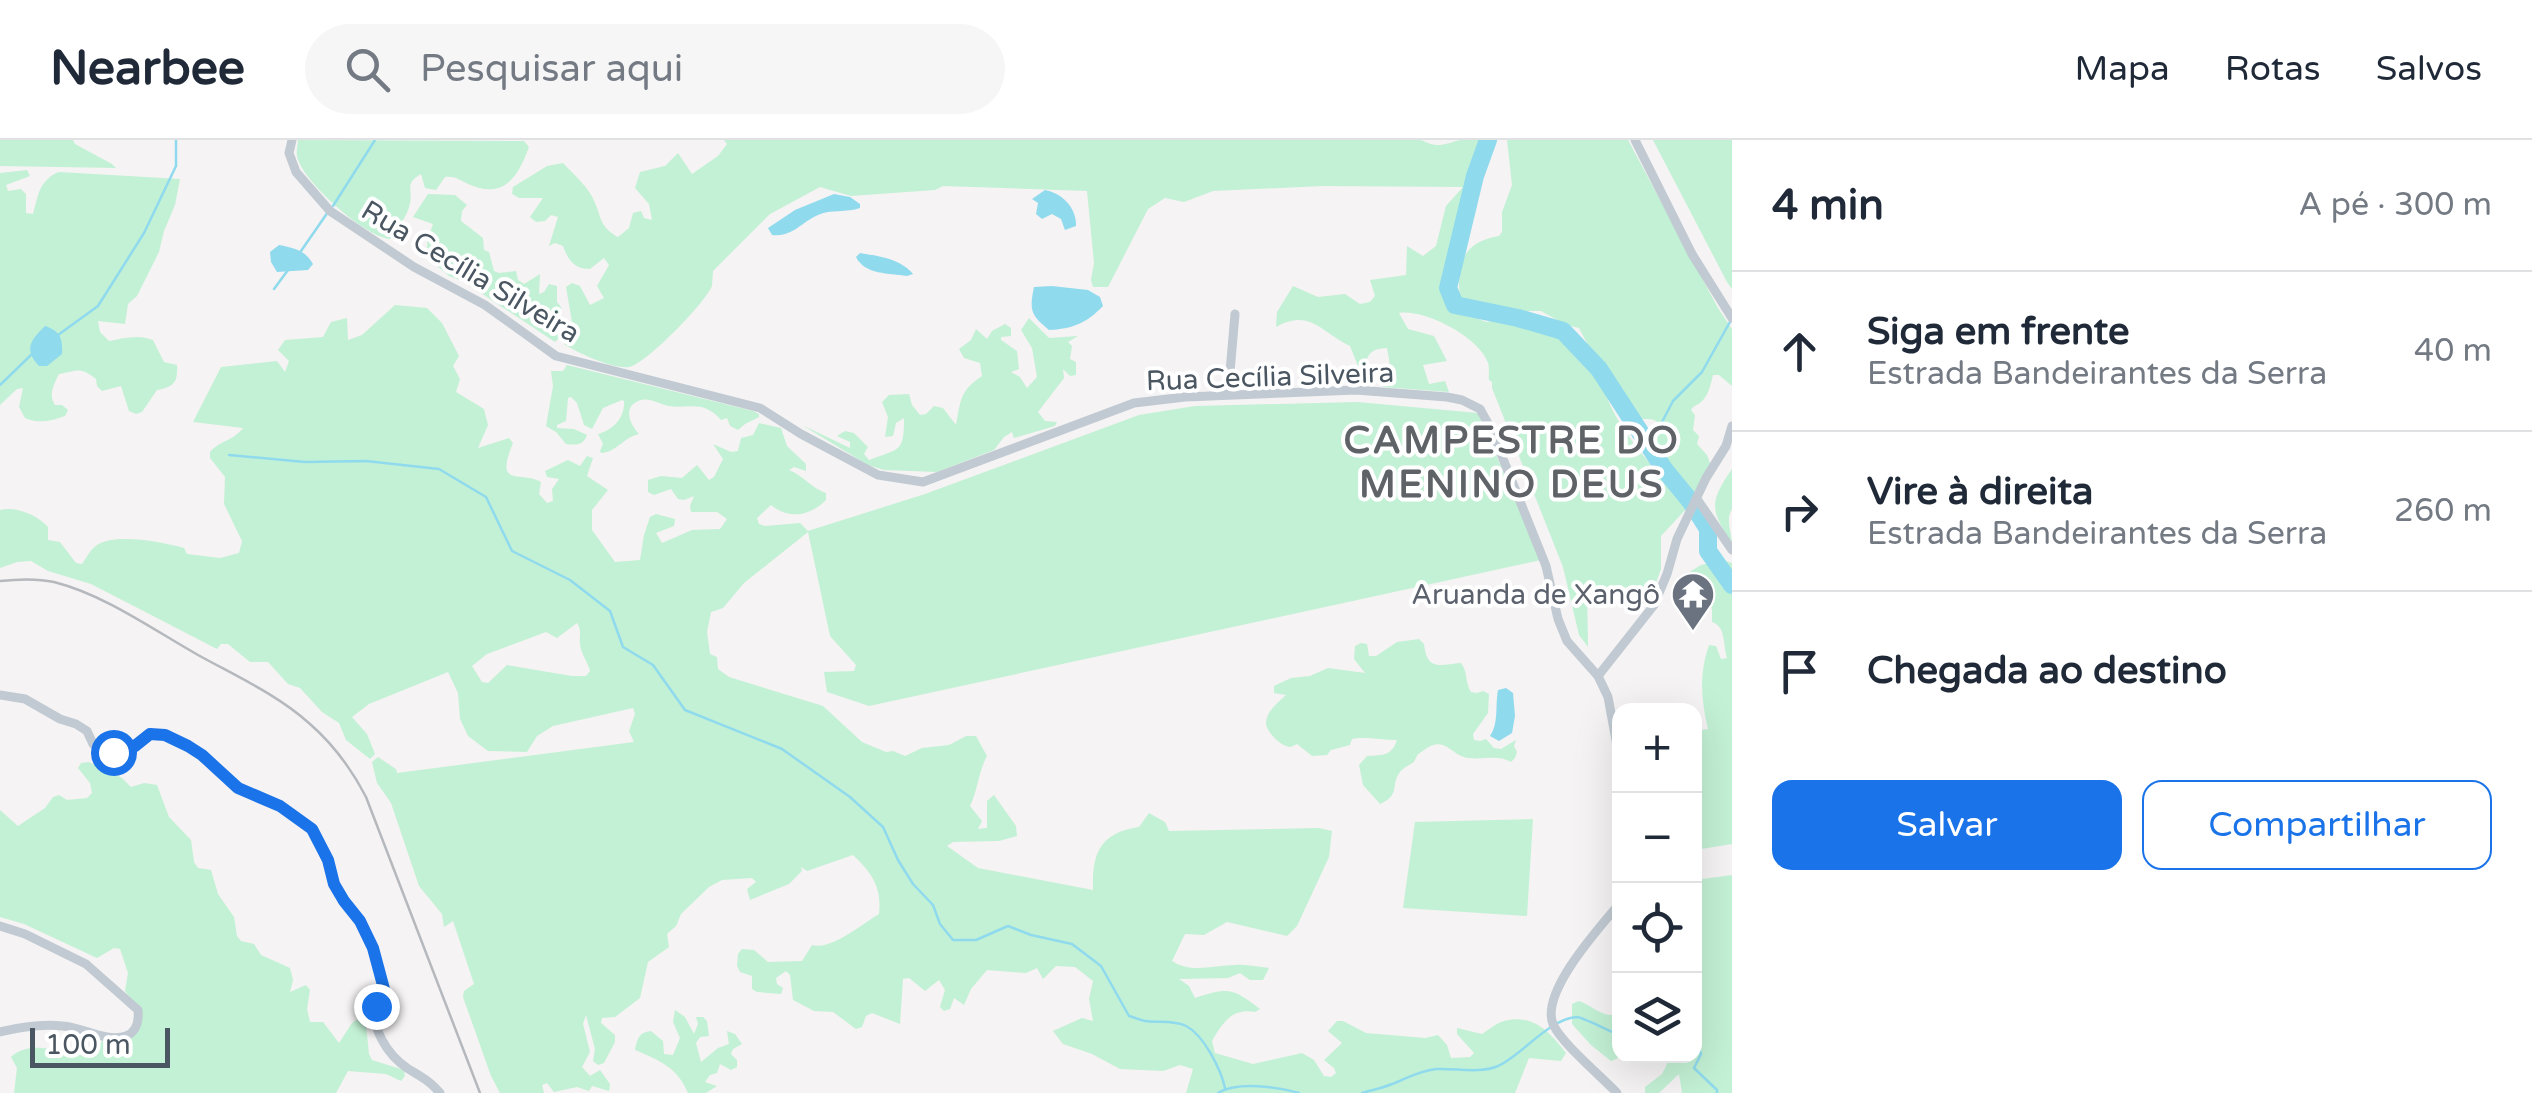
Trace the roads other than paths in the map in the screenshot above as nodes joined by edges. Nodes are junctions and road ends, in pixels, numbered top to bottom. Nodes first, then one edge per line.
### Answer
1 (292, 140) edge
2 (1635, 140) edge
3 (1728, 309) edge
4 (1235, 314) dead end
5 (1228, 395) junction
6 (1732, 426) edge
7 (1696, 503) junction
8 (1732, 550) edge
9 (1598, 676) junction
10 (0, 694) edge
11 (1612, 719) edge
12 (1612, 913) edge
13 (0, 926) edge
14 (0, 1032) edge
15 (440, 1093) edge
16 (1617, 1093) edge

1 - 5 street, Rua Cecília Silveira
2 - 3 street
4 - 5 street
5 - 9 street, Rua Cecília Silveira
6 - 7 street
7 - 8 street
7 - 9 street
9 - 11 street
10 - 15 street
12 - 16 street
13 - 14 street

